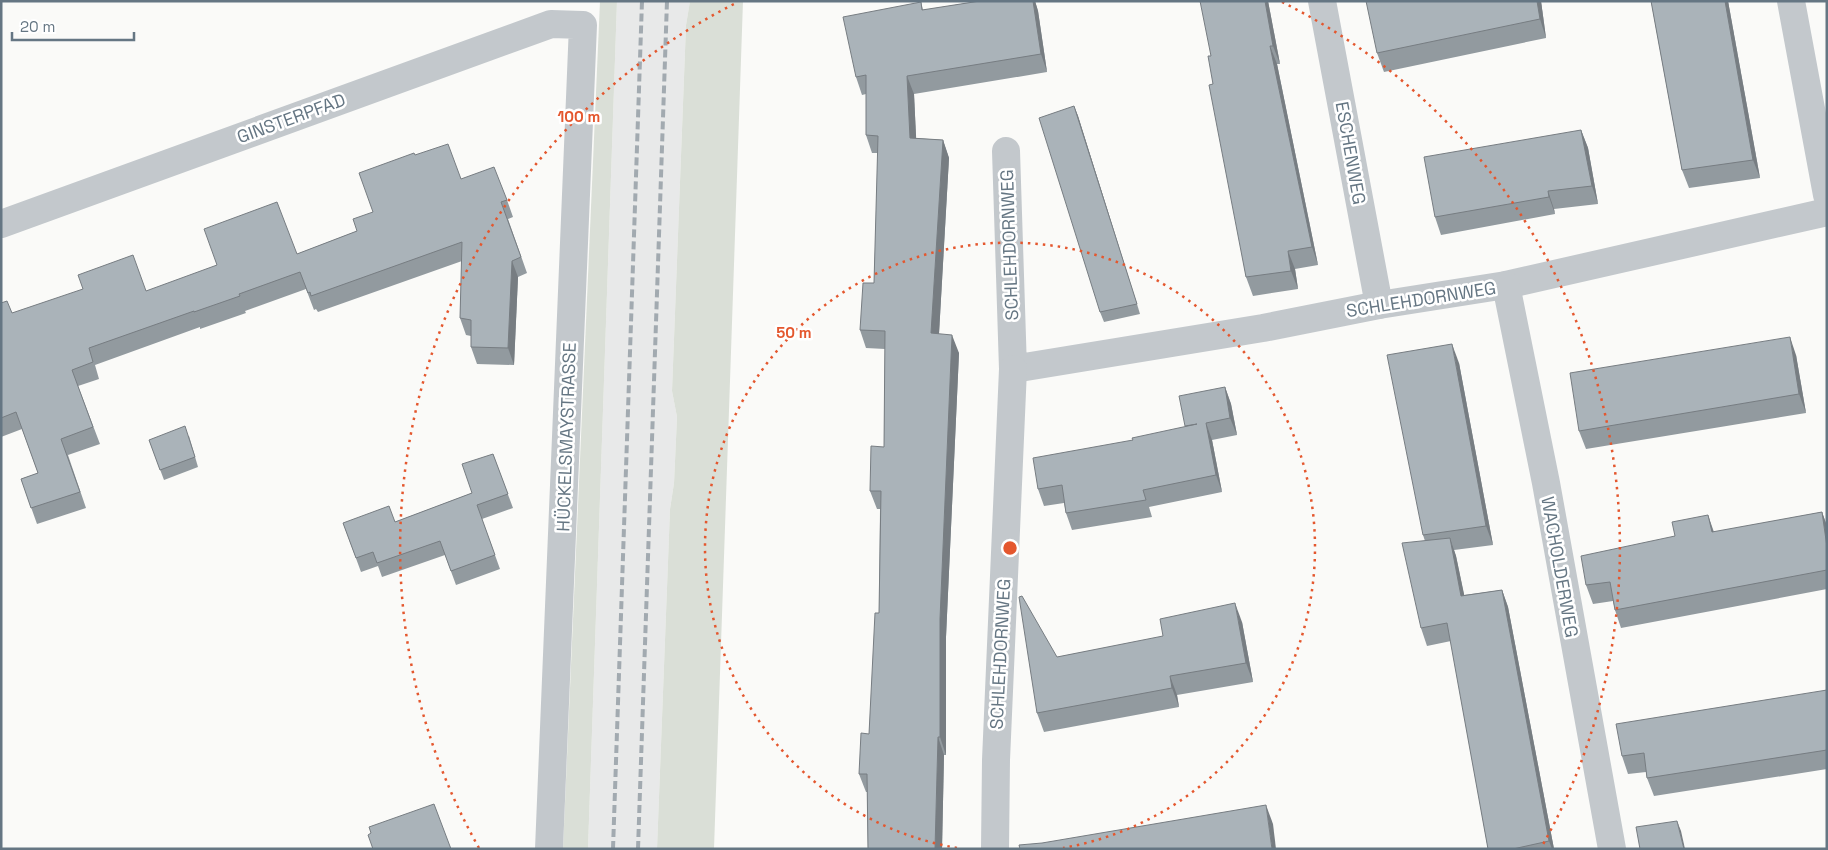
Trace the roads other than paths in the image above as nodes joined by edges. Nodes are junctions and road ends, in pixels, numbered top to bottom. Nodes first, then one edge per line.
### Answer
1 (1322, 1) edge
2 (1791, 1) edge
3 (583, 25) joint
4 (1006, 151) dead end
5 (1827, 195) edge
6 (1827, 212) edge
7 (1, 224) edge
8 (1506, 285) junction
9 (1379, 305) junction
10 (1013, 369) junction
11 (549, 849) edge
12 (995, 849) edge
13 (1612, 849) edge

1 - 9 street, ESCHENWEG
2 - 5 street
3 - 7 street, GINSTERPFAD
3 - 11 street, HÜCKELSMAYSTRASSE
4 - 10 street, SCHLEHDORNWEG
6 - 8 street, SCHLEHDORNWEG
8 - 9 street, SCHLEHDORNWEG
8 - 13 street, WACHOLDERWEG
9 - 10 street, SCHLEHDORNWEG
10 - 12 street, SCHLEHDORNWEG

